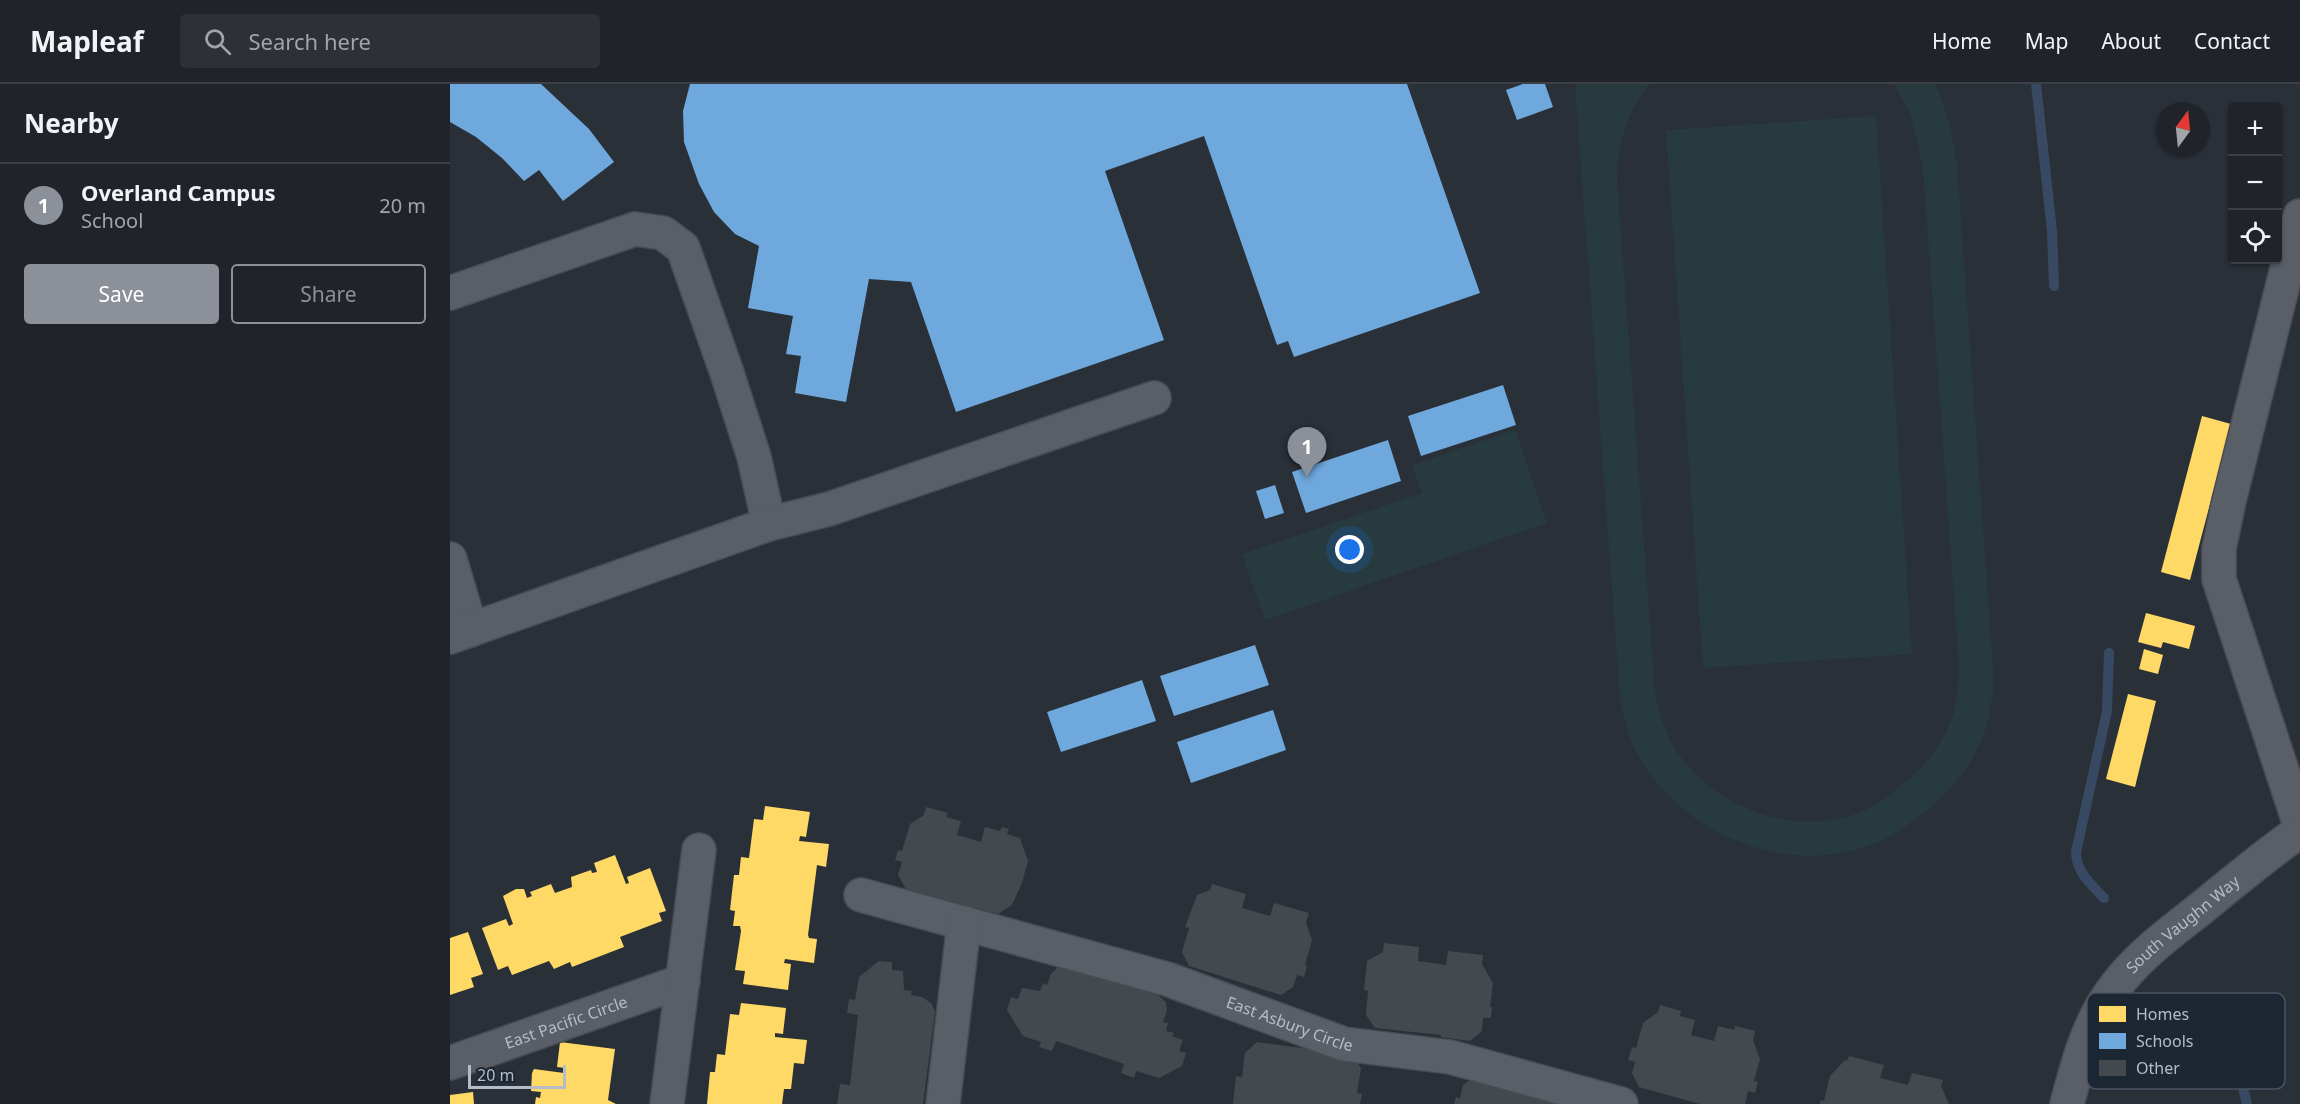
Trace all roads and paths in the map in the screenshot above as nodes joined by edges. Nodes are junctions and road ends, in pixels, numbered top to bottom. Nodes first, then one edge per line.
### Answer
1 (2300, 216) edge
2 (450, 293) edge
3 (1154, 398) dead end
4 (769, 525) junction
5 (450, 559) edge
6 (461, 633) edge
7 (2300, 825) edge
8 (2300, 831) edge
9 (699, 850) dead end
10 (861, 895) dead end
11 (964, 923) junction
12 (683, 981) junction
13 (2110, 993) edge
14 (2087, 1038) edge
15 (450, 1063) edge
16 (667, 1104) edge
17 (943, 1104) edge
18 (1621, 1104) edge
19 (2067, 1104) edge

1 - 7 street
2 - 4 street
3 - 4 street
4 - 6 street
5 - 6 street
8 - 13 street, South Vaughn Way
9 - 12 street
10 - 11 street, East Asbury Circle
11 - 17 street
11 - 18 street, East Asbury Circle
12 - 15 street, East Pacific Circle
12 - 16 street
14 - 19 street, South Vaughn Way

